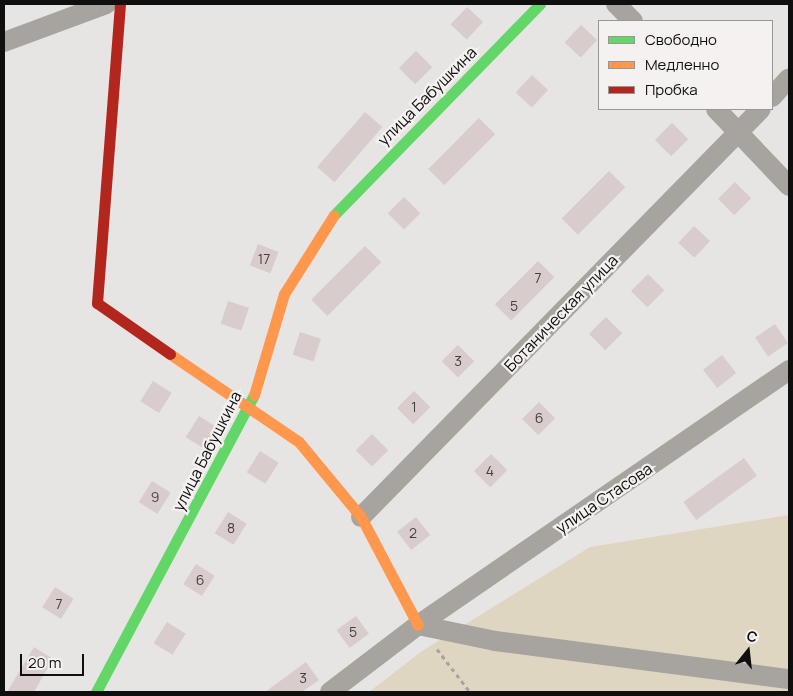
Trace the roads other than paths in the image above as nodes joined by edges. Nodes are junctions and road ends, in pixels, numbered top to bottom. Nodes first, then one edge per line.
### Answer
1 (106, 4) edge
2 (120, 4) edge
3 (540, 4) edge
4 (616, 4) edge
5 (632, 20) edge
6 (4, 42) edge
7 (789, 78) edge
8 (773, 96) edge
9 (717, 110) edge
10 (760, 110) edge
11 (739, 132) junction
12 (789, 186) edge
13 (789, 370) edge
14 (251, 406) junction
15 (361, 517) junction
16 (418, 625) junction
17 (789, 678) edge
18 (96, 692) edge
19 (330, 692) edge

1 - 6 street
2 - 14 street
3 - 14 street, улица Бабушкина
4 - 5 street
7 - 8 street
9 - 11 street
10 - 11 street, Ботаническая улица
11 - 12 street
11 - 15 street, Ботаническая улица
13 - 16 street, улица Стасова
14 - 15 street
14 - 18 street, улица Бабушкина
15 - 16 street
16 - 17 street
16 - 19 street, улица Стасова

